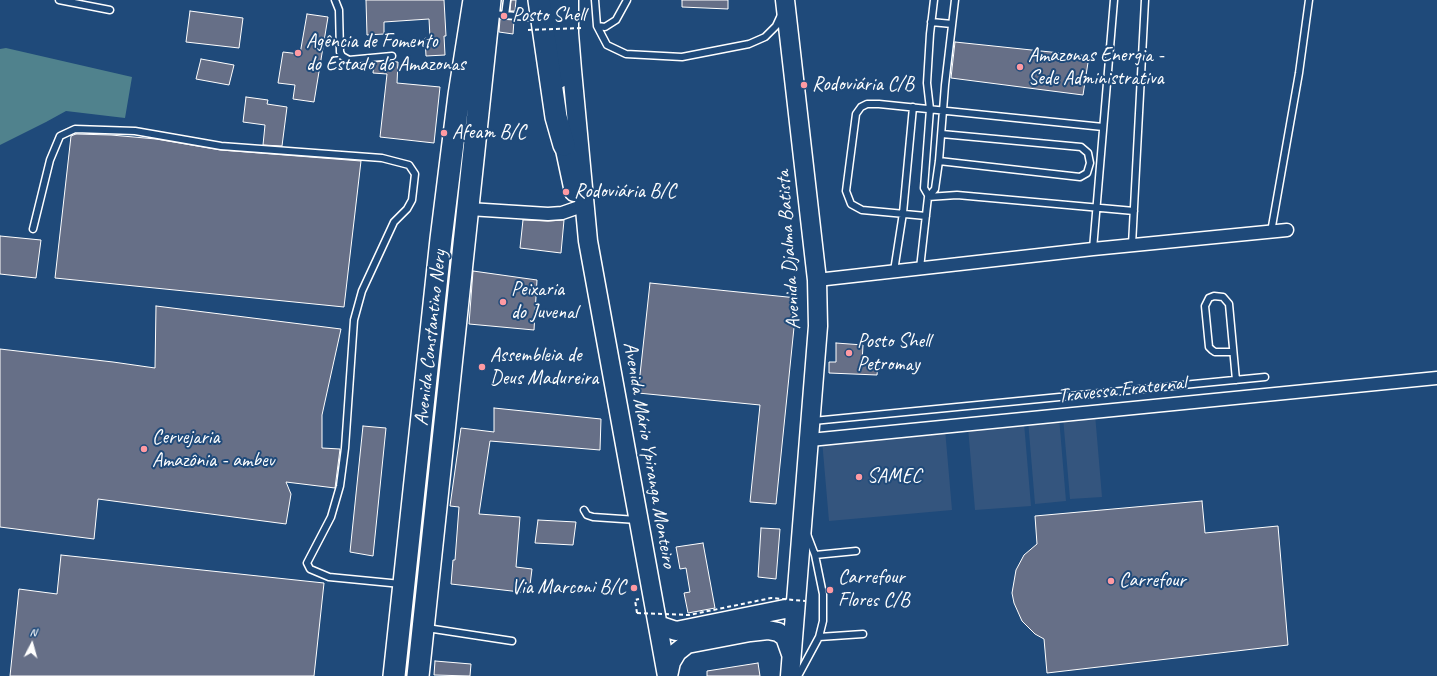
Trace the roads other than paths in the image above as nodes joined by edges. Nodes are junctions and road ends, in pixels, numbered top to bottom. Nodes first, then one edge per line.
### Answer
1 (59, 0) edge
2 (335, 0) edge
3 (464, 0) edge
4 (507, 0) edge
5 (556, 0) edge
6 (569, 0) edge
7 (595, 0) edge
8 (627, 0) edge
9 (934, 0) edge
10 (954, 0) edge
11 (1114, 0) edge
12 (1145, 0) edge
13 (1309, 0) edge
14 (786, 2) edge
15 (490, 7) edge
16 (110, 10) dead end
17 (536, 16) edge
18 (931, 22) junction
19 (952, 24) junction
20 (596, 26) junction
21 (392, 56) dead end
22 (460, 95) junction
23 (912, 107) junction
24 (930, 109) junction
25 (944, 111) junction
26 (1104, 127) junction
27 (942, 134) junction
28 (564, 145) junction
29 (939, 161) junction
30 (928, 196) junction
31 (582, 206) junction
32 (469, 208) junction
33 (1096, 208) junction
34 (1134, 211) junction
35 (903, 213) junction
36 (926, 216) junction
37 (33, 229) dead end
38 (1287, 230) dead end
39 (1271, 232) junction
40 (1132, 246) junction
41 (1093, 250) junction
42 (920, 268) junction
43 (894, 271) junction
44 (817, 280) junction
45 (1234, 352) junction
46 (1265, 377) dead end
47 (1437, 378) edge
48 (1236, 380) junction
49 (811, 421) junction
50 (810, 440) junction
51 (584, 510) dead end
52 (639, 520) junction
53 (802, 520) junction
54 (856, 551) dead end
55 (815, 555) junction
56 (404, 584) junction
57 (800, 604) junction
58 (658, 626) junction
59 (423, 628) junction
60 (863, 634) dead end
61 (819, 637) junction
62 (512, 641) dead end
63 (791, 654) junction
64 (394, 676) edge
65 (418, 676) edge
66 (667, 676) edge
67 (790, 676) edge
68 (798, 676) edge

1 - 16 lane
2 - 21 lane
3 - 22 highway
4 - 15 lane
5 - 28 main road, Avenida Mário Ypiranga Monteiro
6 - 31 main road, Avenida Mário Ypiranga Monteiro
7 - 20 lane
8 - 20 lane
9 - 18 lane
10 - 19 lane
11 - 26 lane
12 - 34 lane
13 - 39 lane
14 - 20 lane
14 - 44 main road, Avenida Djalma Batista
15 - 17 lane
15 - 22 highway, Avenida Constantino Nery
15 - 32 highway, Avenida Constantino Nery
17 - 28 highway
18 - 19 lane
18 - 24 lane
19 - 25 lane
22 - 56 highway, Avenida Constantino Nery
23 - 24 lane
23 - 35 lane
23 - 35 lane
24 - 25 lane
24 - 30 lane
25 - 26 lane
25 - 27 lane
26 - 33 lane
27 - 29 lane
27 - 29 lane
28 - 31 main road, Avenida Mário Ypiranga Monteiro
29 - 30 lane
30 - 33 lane
30 - 36 lane
31 - 32 street
31 - 52 main road, Avenida Mário Ypiranga Monteiro
32 - 59 highway, Avenida Constantino Nery
33 - 34 lane
33 - 41 lane
34 - 40 lane
35 - 36 lane
35 - 43 lane
36 - 42 lane
37 - 56 lane
38 - 39 street
39 - 40 street
40 - 41 street
41 - 42 street
42 - 43 street
43 - 44 street
44 - 49 main road, Avenida Djalma Batista
45 - 45 lane
45 - 48 lane
46 - 48 lane
47 - 50 street, Travessa Fraternal
48 - 49 lane
49 - 50 main road, Avenida Djalma Batista
50 - 53 main road, Avenida Djalma Batista
51 - 52 lane
52 - 58 main road, Avenida Mário Ypiranga Monteiro
53 - 55 lane, Avenida Djalma Batista
53 - 57 main road, Avenida Djalma Batista
54 - 55 lane
55 - 61 lane, Avenida Djalma Batista
56 - 64 highway, Avenida Constantino Nery
57 - 58 main road
57 - 63 main road, Avenida Djalma Batista
58 - 66 main road, Avenida Mário Ypiranga Monteiro
59 - 62 lane
59 - 65 highway, Avenida Constantino Nery
60 - 61 lane
61 - 68 lane, Avenida Djalma Batista
63 - 66 main road
63 - 67 main road, Avenida Djalma Batista

